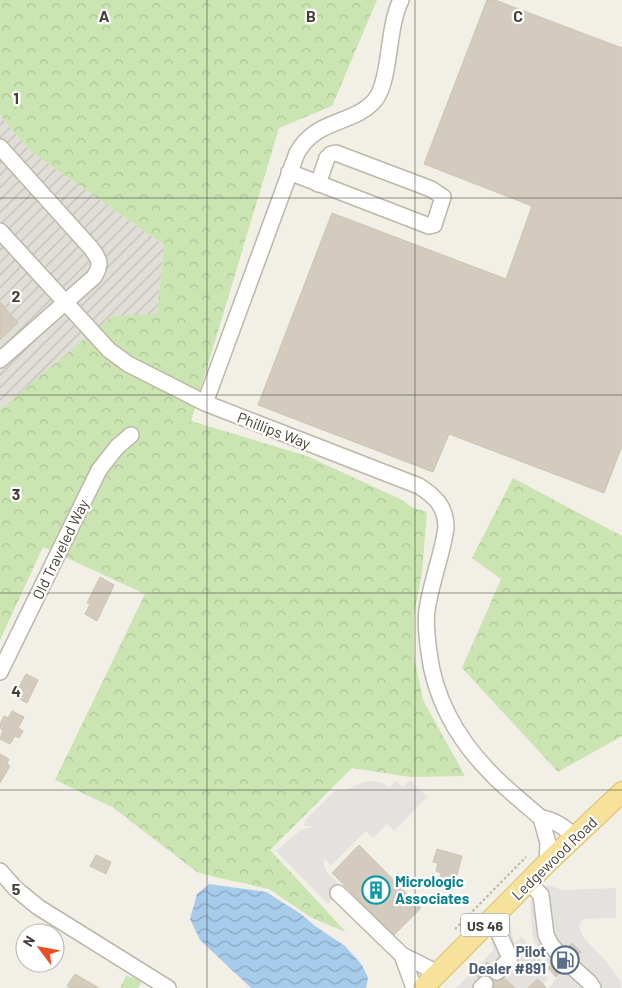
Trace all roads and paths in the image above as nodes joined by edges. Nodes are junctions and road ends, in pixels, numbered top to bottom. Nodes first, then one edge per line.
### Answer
1 (401, 0) edge
2 (0, 147) edge
3 (289, 172) junction
4 (318, 184) junction
5 (0, 231) edge
6 (65, 302) junction
7 (0, 360) edge
8 (205, 403) junction
9 (131, 435) dead end
10 (0, 672) edge
11 (622, 792) edge
12 (541, 818) junction
13 (574, 837) junction
14 (526, 857) dead end
15 (548, 863) junction
16 (0, 872) edge
17 (529, 882) junction
18 (338, 893) dead end
19 (492, 918) junction
20 (455, 929) dead end
21 (402, 955) junction
22 (497, 972) dead end
23 (438, 973) junction
24 (168, 988) edge
25 (414, 988) edge
26 (423, 988) edge
27 (593, 988) edge

1 - 3 street
2 - 6 street
3 - 4 street
3 - 8 street
4 - 4 street
5 - 6 street, Phillips Way
6 - 7 street
6 - 8 street, Phillips Way
8 - 12 street, Phillips Way
9 - 10 street, Old Traveled Way
11 - 13 main road, Ledgewood Road / US 46
12 - 13 street, Phillips Way
12 - 15 street
13 - 15 main road, Ledgewood Road / US 46
14 - 20 path
15 - 17 main road, Ledgewood Road / US 46
16 - 24 street
17 - 19 main road, Ledgewood Road / US 46
17 - 27 street
18 - 21 street
19 - 22 street
19 - 23 main road, Ledgewood Road / US 46
21 - 23 street
21 - 25 street
23 - 26 main road, Ledgewood Road / US 46

